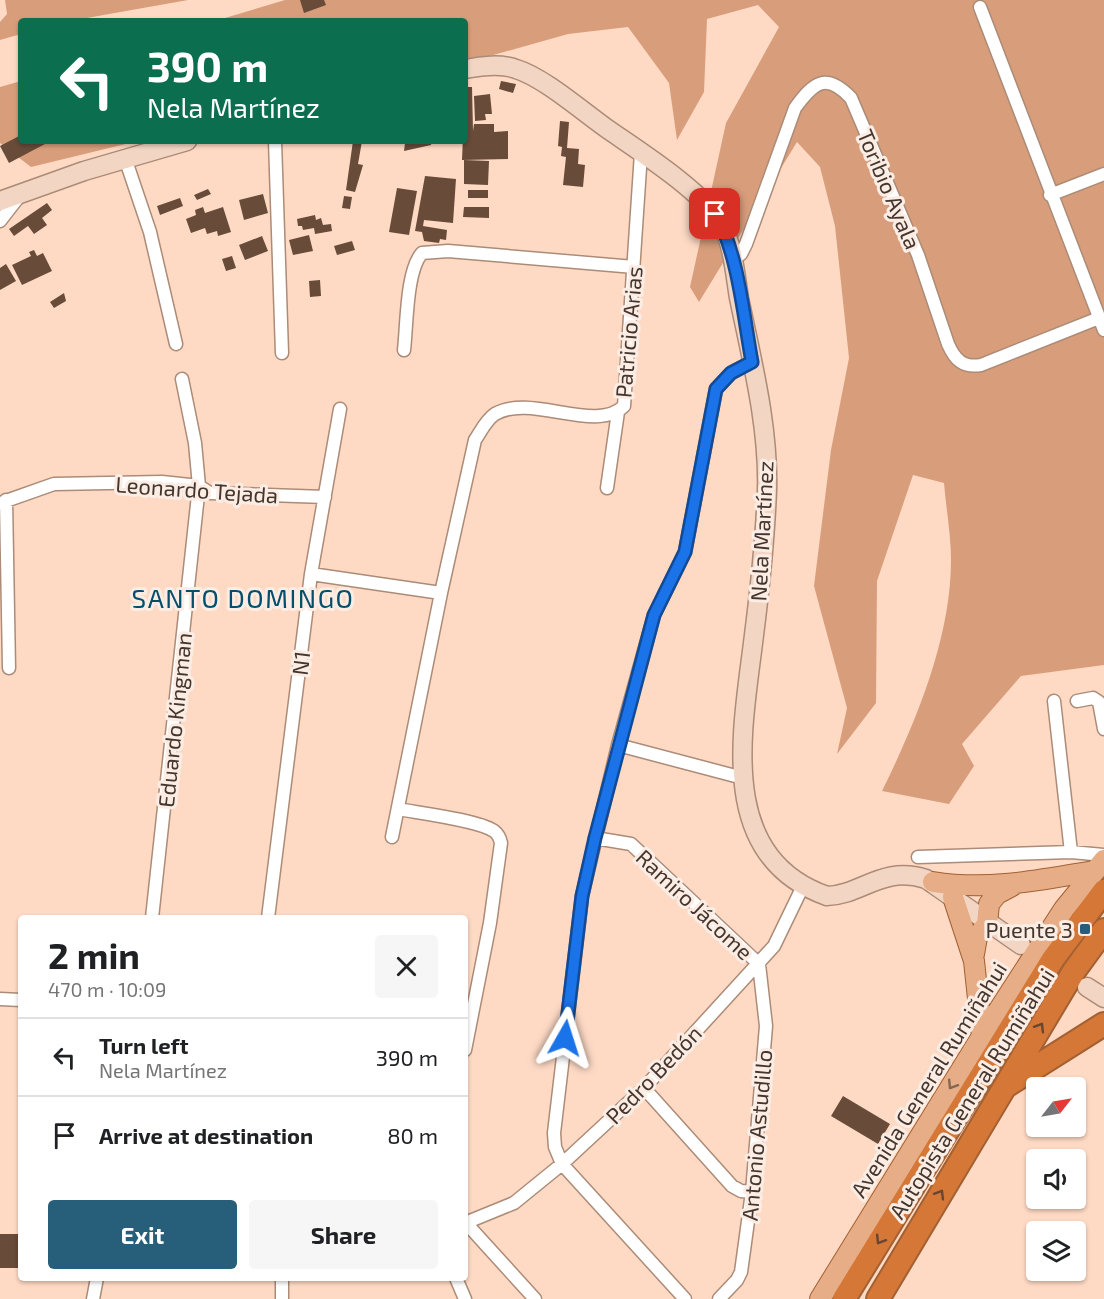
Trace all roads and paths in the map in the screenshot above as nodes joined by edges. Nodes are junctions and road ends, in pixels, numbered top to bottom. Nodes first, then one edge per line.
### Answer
1 (980, 7) dead end
2 (468, 69) edge
3 (176, 144) edge
4 (275, 144) edge
5 (641, 153) junction
6 (125, 158) junction
7 (1104, 174) edge
8 (24, 190) junction
9 (1050, 195) junction
10 (0, 201) edge
11 (0, 221) edge
12 (732, 260) junction
13 (634, 267) junction
14 (1099, 318) junction
15 (1104, 330) edge
16 (176, 344) dead end
17 (404, 350) dead end
18 (282, 353) dead end
19 (752, 362) junction
20 (182, 379) dead end
21 (340, 409) dead end
22 (618, 412) junction
23 (199, 486) junction
24 (607, 488) dead end
25 (325, 497) junction
26 (3, 501) edge
27 (311, 574) junction
28 (441, 593) junction
29 (9, 668) dead end
30 (1054, 701) dead end
31 (1077, 701) dead end
32 (1104, 729) edge
33 (618, 746) junction
34 (743, 778) junction
35 (398, 809) junction
36 (392, 837) dead end
37 (595, 838) junction
38 (1071, 852) junction
39 (918, 857) dead end
40 (1102, 869) edge
41 (933, 882) junction
42 (1020, 884) junction
43 (803, 886) junction
44 (953, 897) junction
45 (152, 915) edge
46 (268, 915) edge
47 (987, 924) junction
48 (1104, 930) edge
49 (1021, 945) dead end
50 (974, 961) junction
51 (759, 964) junction
52 (1087, 987) dead end
53 (1104, 998) edge
54 (0, 999) edge
55 (18, 1000) edge
56 (470, 1001) edge
57 (468, 1021) edge
58 (1104, 1024) edge
59 (982, 1036) junction
60 (1003, 1088) junction
61 (644, 1089) junction
62 (562, 1164) junction
63 (752, 1192) junction
64 (468, 1222) edge
65 (468, 1225) edge
66 (96, 1281) edge
67 (282, 1281) edge
68 (457, 1281) edge
69 (93, 1299) edge
70 (282, 1299) edge
71 (465, 1299) edge
72 (535, 1299) edge
73 (685, 1299) edge
74 (719, 1299) edge
75 (820, 1299) edge
76 (844, 1299) edge
77 (878, 1299) edge

1 - 9 street
2 - 5 main road, Nela Martínez
3 - 6 main road
4 - 18 street
5 - 12 main road, Nela Martínez
5 - 13 street, Patricio Arias
6 - 8 main road
6 - 16 street
7 - 9 street
8 - 10 main road
8 - 11 street
9 - 14 street
12 - 14 street, Toribio Ayala
12 - 19 main road, Nela Martínez
13 - 17 street
13 - 22 street, Patricio Arias
14 - 15 street
19 - 33 street
19 - 34 main road, Nela Martínez
20 - 23 street, Eduardo Kingman
21 - 25 street, N1
22 - 24 street
22 - 28 street, Patricio Arias
23 - 25 street, Leonardo Tejada
23 - 26 street, Leonardo Tejada
23 - 45 street, Eduardo Kingman
25 - 27 street, N1
26 - 29 street
27 - 28 street
27 - 46 street, N1
28 - 35 street, Patricio Arias
30 - 38 street
31 - 32 street
33 - 34 street
33 - 37 street
34 - 43 main road, Nela Martínez
35 - 36 street, Patricio Arias
35 - 56 street
37 - 51 street, Ramiro Jácome
37 - 62 street
38 - 39 street
38 - 40 street
40 - 42 main road
40 - 59 main road, Avenida General Rumiñahui
40 -> 76 highway, Autopista General Rumiñahui
41 - 42 main road
41 - 43 main road, Nela Martínez
41 - 44 main road, Nela Martínez
42 - 47 main road
43 - 51 street, Pedro Bedón
44 - 47 main road, Nela Martínez
44 - 50 main road
47 - 49 main road, Nela Martínez
47 - 50 main road
60 -> 48 highway, Autopista General Rumiñahui
50 - 59 main road
51 - 61 street, Pedro Bedón
51 - 63 street, Antonio Astudillo
52 - 53 main road
54 - 55 street
56 - 57 street
58 - 60 highway
59 -> 75 main road, Avenida General Rumiñahui
77 -> 60 highway, Autopista General Rumiñahui
61 - 62 street, Pedro Bedón
61 - 63 street
62 - 64 street, Pedro Bedón
62 - 73 street
63 - 74 street, Antonio Astudillo
65 - 72 street
66 - 69 street
67 - 70 street
68 - 71 street

